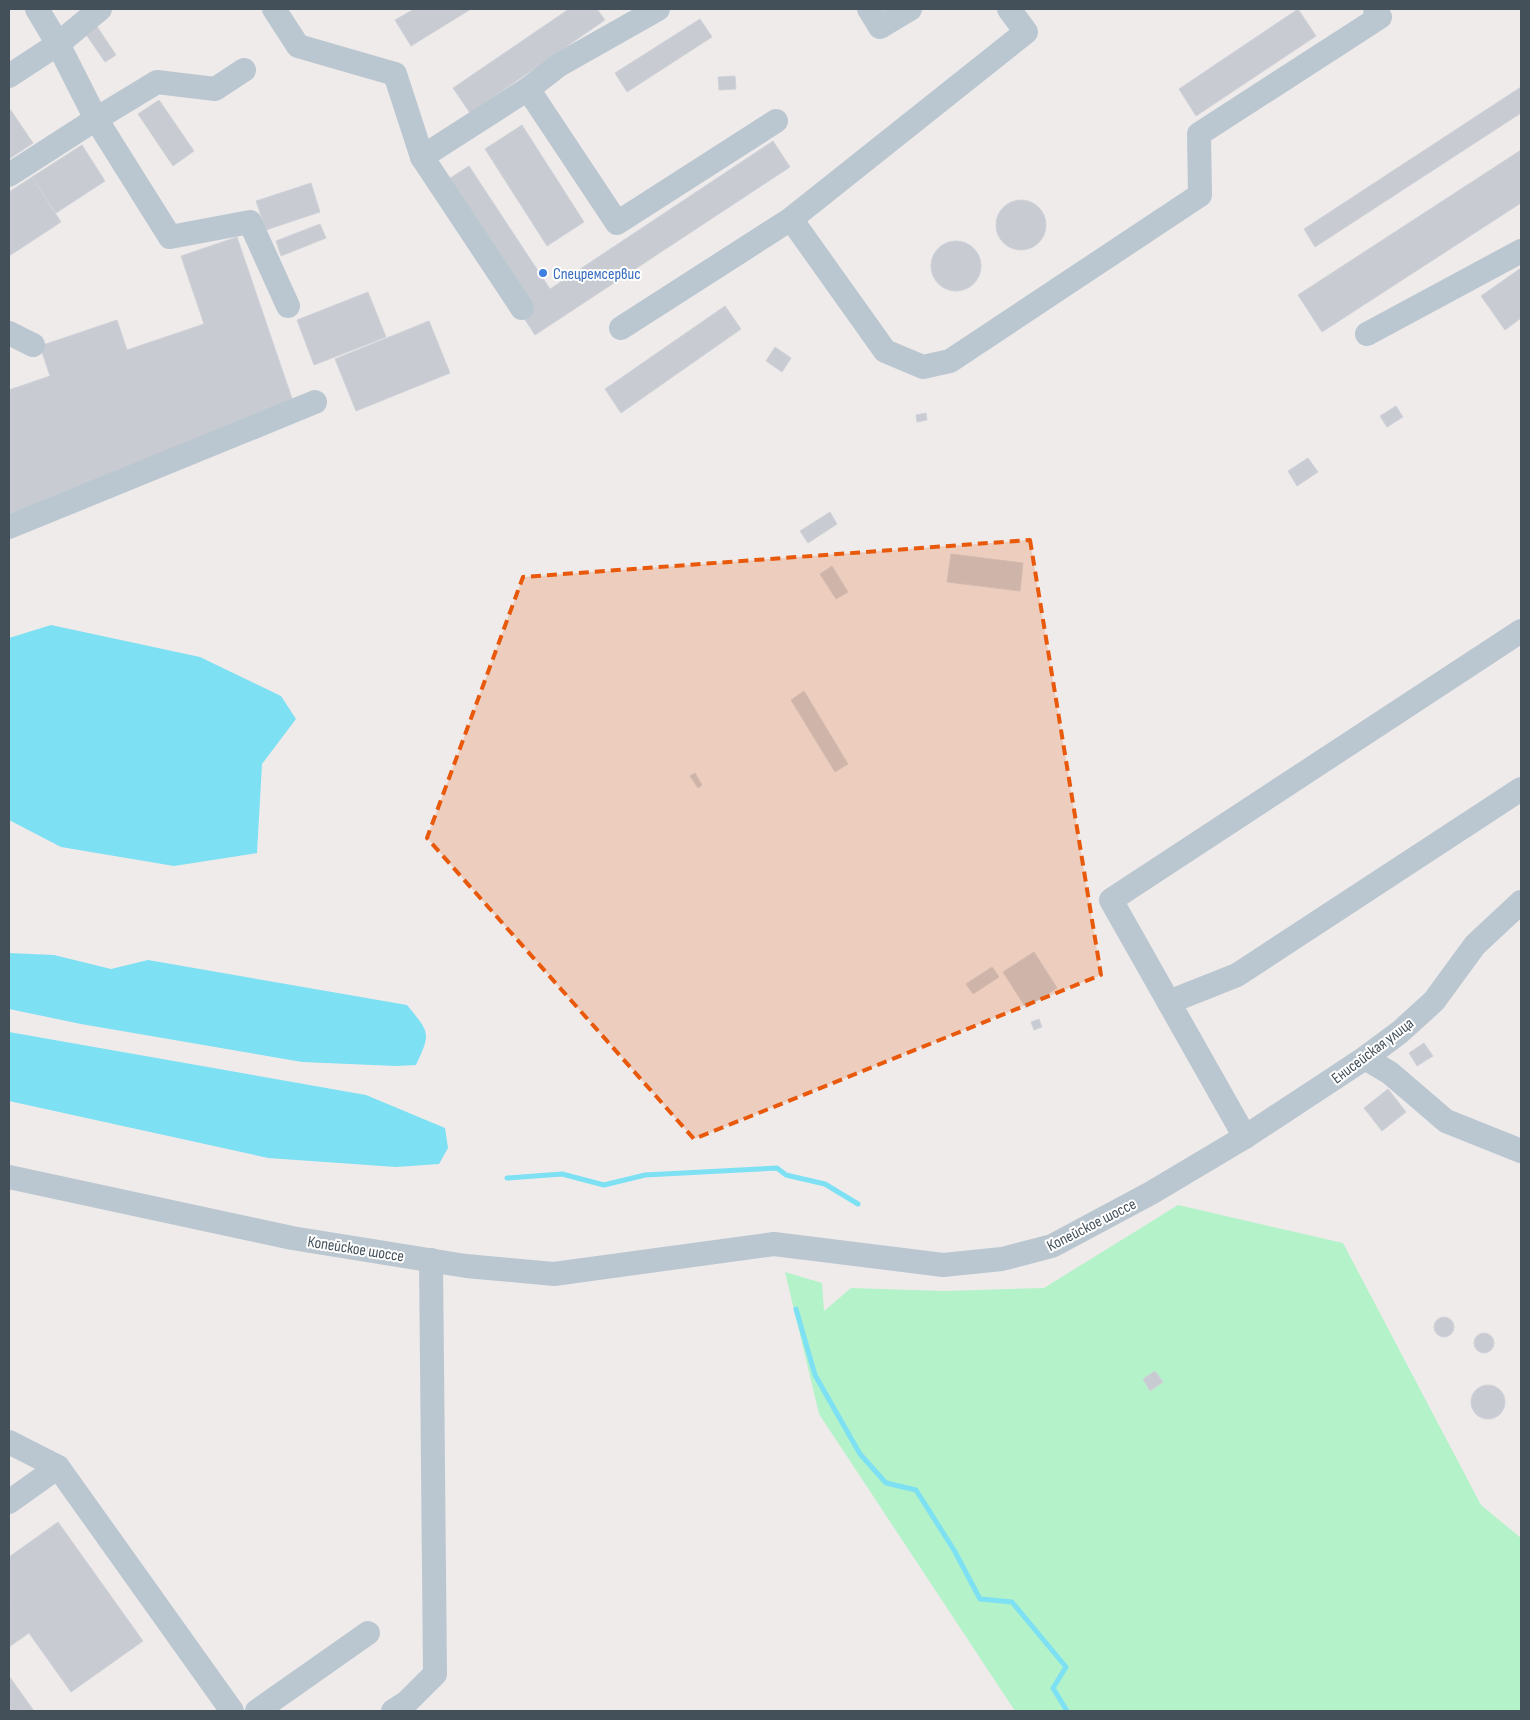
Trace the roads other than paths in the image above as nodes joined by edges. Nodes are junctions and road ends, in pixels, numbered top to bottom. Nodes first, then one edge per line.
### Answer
1 (37, 9) edge
2 (100, 9) edge
3 (274, 9) edge
4 (658, 9) edge
5 (869, 9) edge
6 (910, 9) edge
7 (1009, 9) edge
8 (1375, 9) edge
9 (58, 44) junction
10 (244, 70) dead end
11 (9, 76) edge
12 (528, 89) junction
13 (96, 119) junction
14 (776, 121) dead end
15 (422, 157) junction
16 (9, 176) edge
17 (791, 219) junction
18 (1521, 252) edge
19 (288, 306) dead end
20 (522, 308) dead end
21 (621, 328) dead end
22 (9, 333) edge
23 (1367, 334) dead end
24 (33, 345) dead end
25 (315, 402) dead end
26 (9, 527) edge
27 (1521, 631) edge
28 (1521, 788) edge
29 (1521, 902) edge
30 (1169, 1002) junction
31 (1365, 1058) junction
32 (1245, 1137) junction
33 (1521, 1151) edge
34 (1196, 1166) joint
35 (9, 1177) edge
36 (431, 1260) junction
37 (9, 1442) edge
38 (58, 1467) junction
39 (9, 1502) edge
40 (368, 1633) dead end
41 (232, 1711) edge
42 (257, 1711) edge
43 (393, 1711) edge

1 - 9 street
2 - 9 street
3 - 15 street
4 - 12 street
5 - 6 street
7 - 17 street
8 - 17 street
9 - 11 street
9 - 13 street
10 - 13 street
12 - 14 street
12 - 15 street
13 - 16 street
13 - 19 street
15 - 20 street
17 - 21 street
18 - 23 street
22 - 24 street
25 - 26 street
27 - 30 street
28 - 30 street
29 - 31 street, Енисейская улица
30 - 32 street
31 - 32 street, Енисейская улица
31 - 33 street
32 - 34 street, Енисейская улица
34 - 36 street, Копейское шоссе
35 - 36 street, Копейское шоссе
36 - 43 street
37 - 38 street
38 - 39 street
38 - 41 street
40 - 42 street

